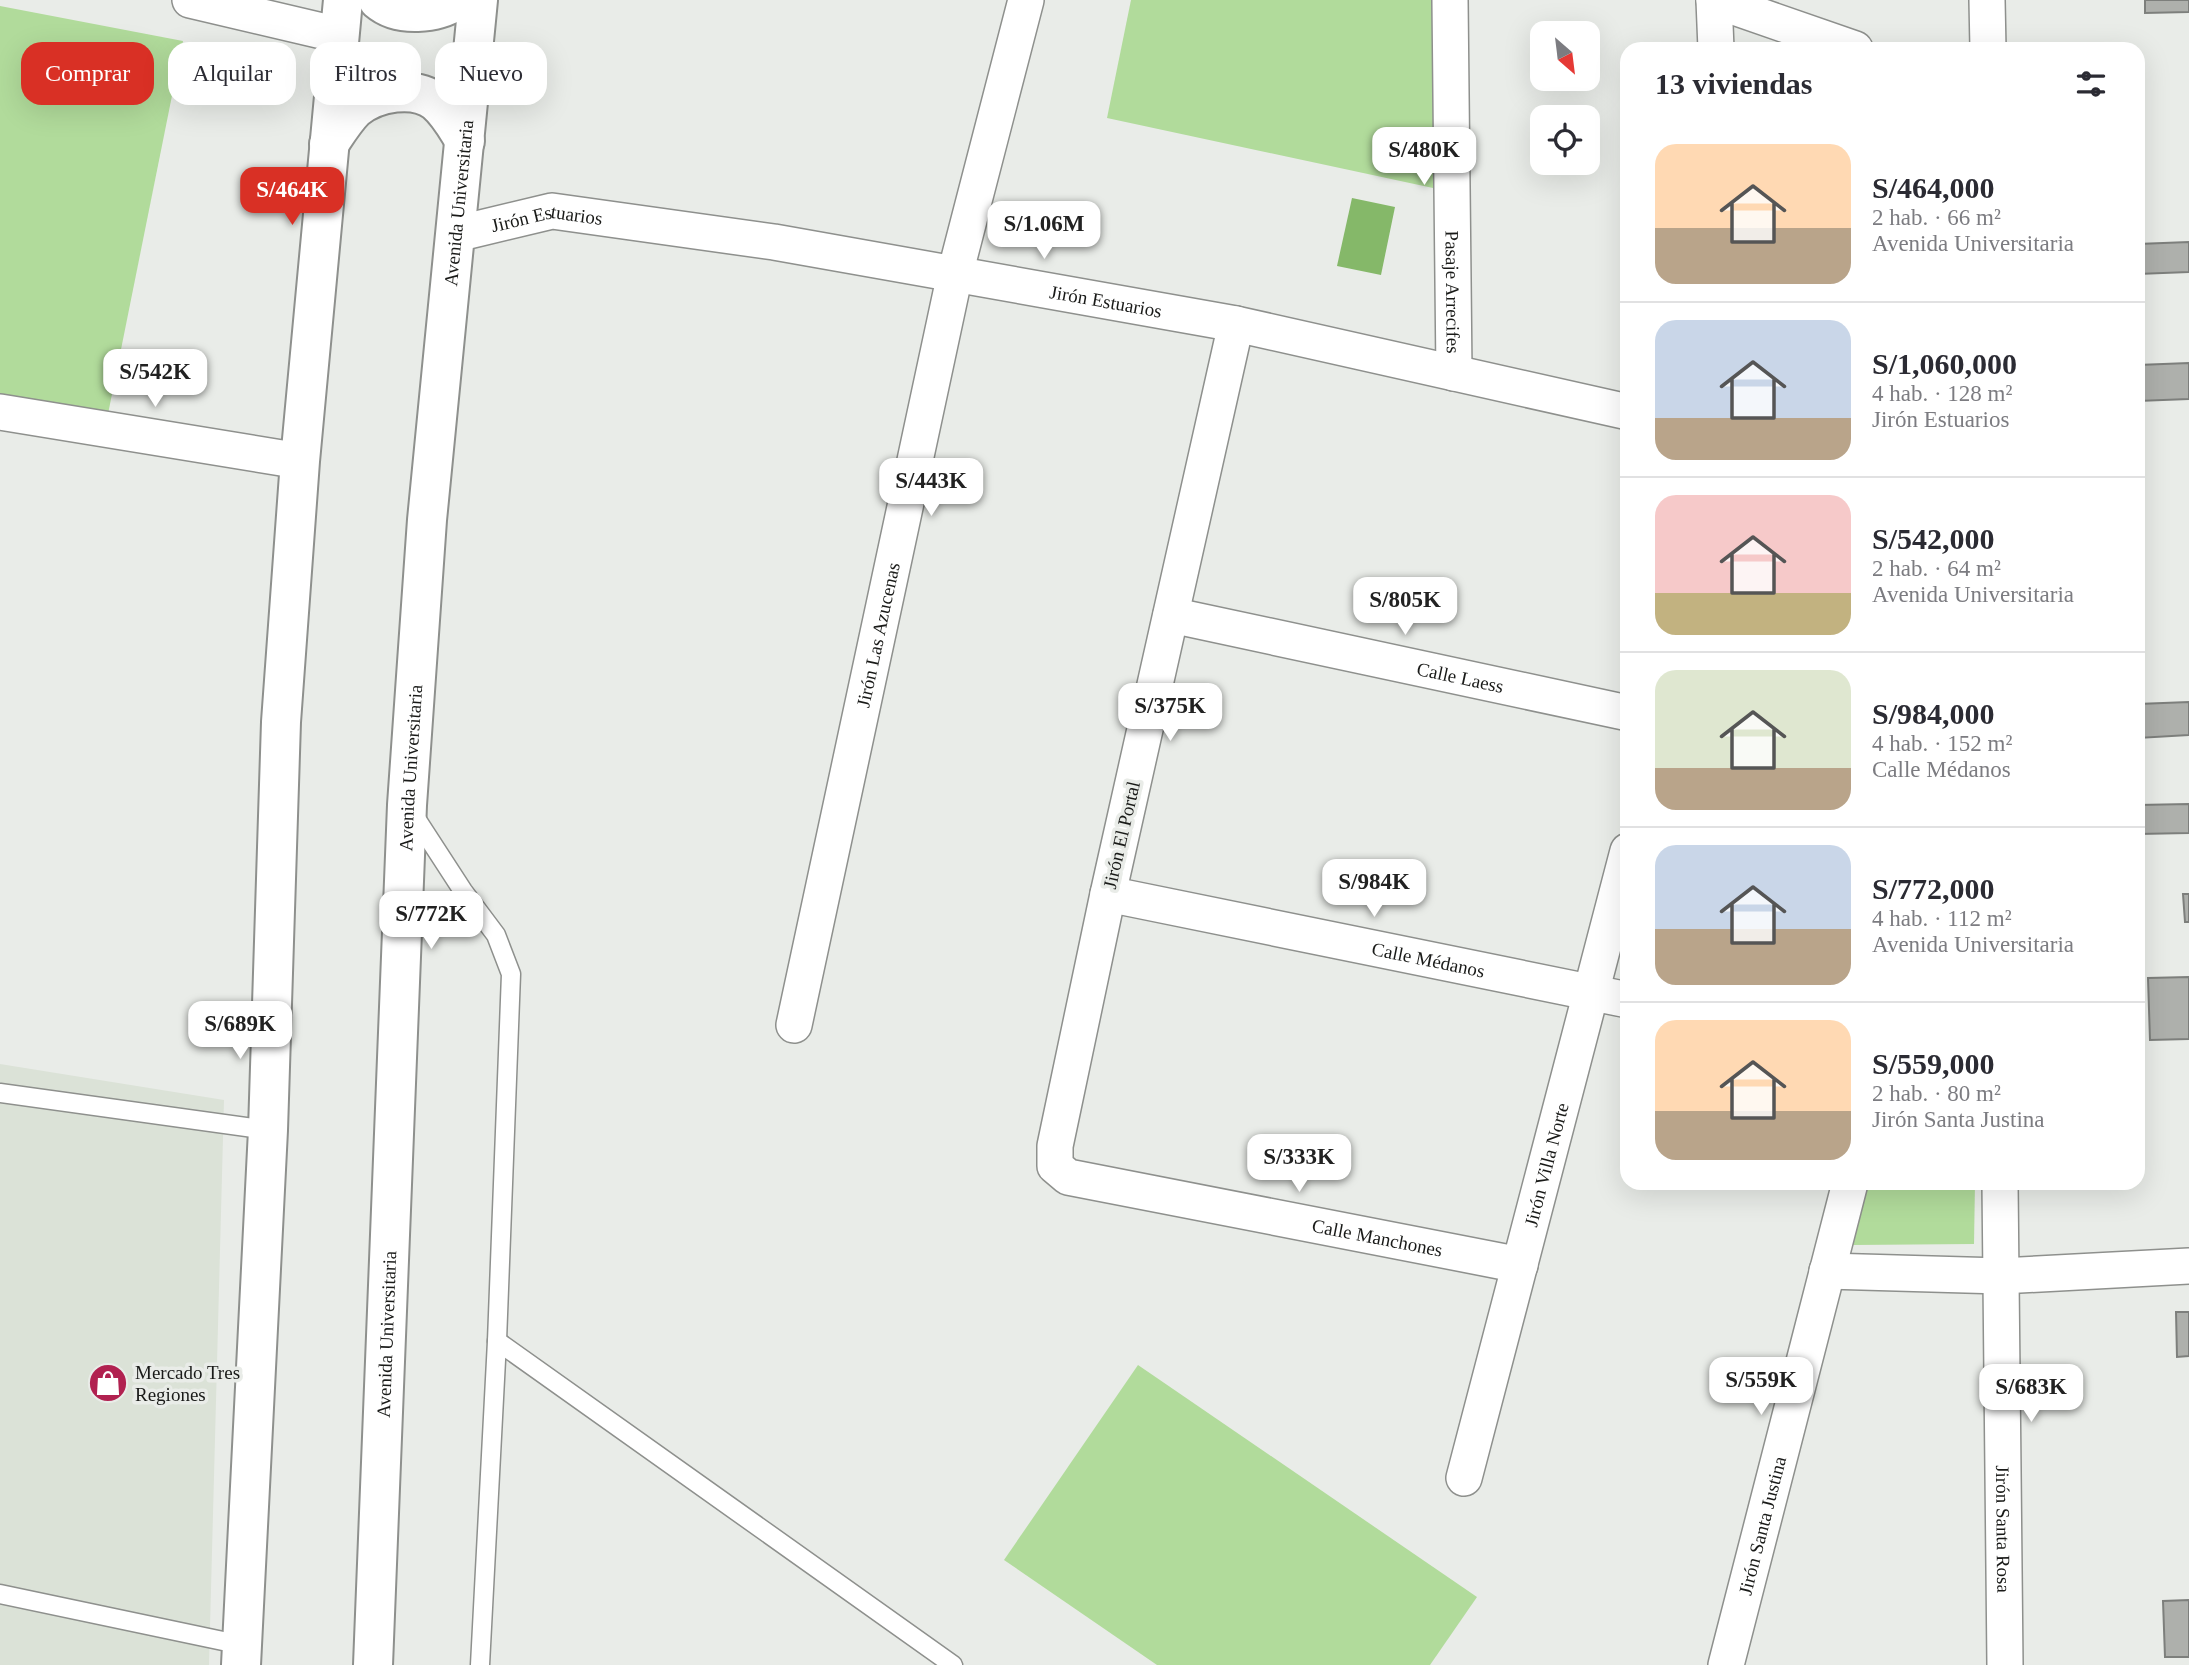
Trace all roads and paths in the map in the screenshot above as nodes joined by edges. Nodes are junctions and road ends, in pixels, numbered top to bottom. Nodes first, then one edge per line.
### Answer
1 (190, 0) edge
2 (378, 0) edge
3 (458, 0) edge
4 (478, 0) edge
5 (1026, 0) edge
6 (1450, 0) edge
7 (1714, 0) edge
8 (1987, 0) edge
9 (341, 18) edge
10 (1716, 42) edge
11 (1835, 42) edge
12 (1988, 42) edge
13 (465, 141) junction
14 (329, 144) junction
15 (456, 234) junction
16 (955, 274) junction
17 (1236, 324) junction
18 (1454, 373) junction
19 (1620, 410) edge
20 (0, 412) edge
21 (300, 461) junction
22 (1171, 615) junction
23 (1620, 710) edge
24 (407, 805) junction
25 (1620, 881) edge
26 (1108, 894) junction
27 (1591, 992) junction
28 (1620, 998) edge
29 (794, 1025) dead end
30 (0, 1093) edge
31 (268, 1130) junction
32 (1068, 1177) joint
33 (1848, 1190) edge
34 (2000, 1190) edge
35 (1520, 1265) junction
36 (2189, 1266) edge
37 (1827, 1271) junction
38 (2001, 1276) junction
39 (497, 1341) junction
40 (1464, 1478) dead end
41 (0, 1594) edge
42 (242, 1655) edge
43 (373, 1665) edge
44 (480, 1665) edge
45 (953, 1665) edge
46 (1726, 1665) edge
47 (2005, 1665) edge

1 - 9 street
2 - 3 main road
4 - 13 main road, Avenida Universitaria
5 - 16 street, Jirón Las Azucenas
6 - 18 street, Pasaje Arrecifes
7 - 10 street
7 - 11 street
8 - 12 street
9 - 14 main road
13 - 14 main road
13 - 15 main road, Avenida Universitaria
14 - 21 main road
15 - 16 street, Jirón Estuarios
15 - 24 main road, Avenida Universitaria
16 - 17 street, Jirón Estuarios
16 - 29 street, Jirón Las Azucenas
17 - 18 street, Jirón Estuarios
17 - 22 street, Jirón El Portal
18 - 19 street, Jirón Estuarios
20 - 21 street
21 - 31 main road
22 - 23 street, Calle Laess
22 - 26 street, Jirón El Portal
24 - 39 lane
24 - 43 main road, Avenida Universitaria
25 - 27 street, Jirón Villa Norte
26 - 27 street, Calle Médanos
26 - 32 street, Jirón El Portal
27 - 28 street, Calle Médanos
27 - 35 street, Jirón Villa Norte
30 - 31 lane
31 - 42 main road
32 - 35 street, Calle Manchones
33 - 37 street, Jirón Santa Justina
34 - 38 street, Jirón Santa Rosa
35 - 40 street, Jirón Villa Norte
36 - 38 street
37 - 38 street
37 - 46 street, Jirón Santa Justina
38 - 47 street, Jirón Santa Rosa
39 - 44 lane
39 - 45 lane
41 - 42 lane

